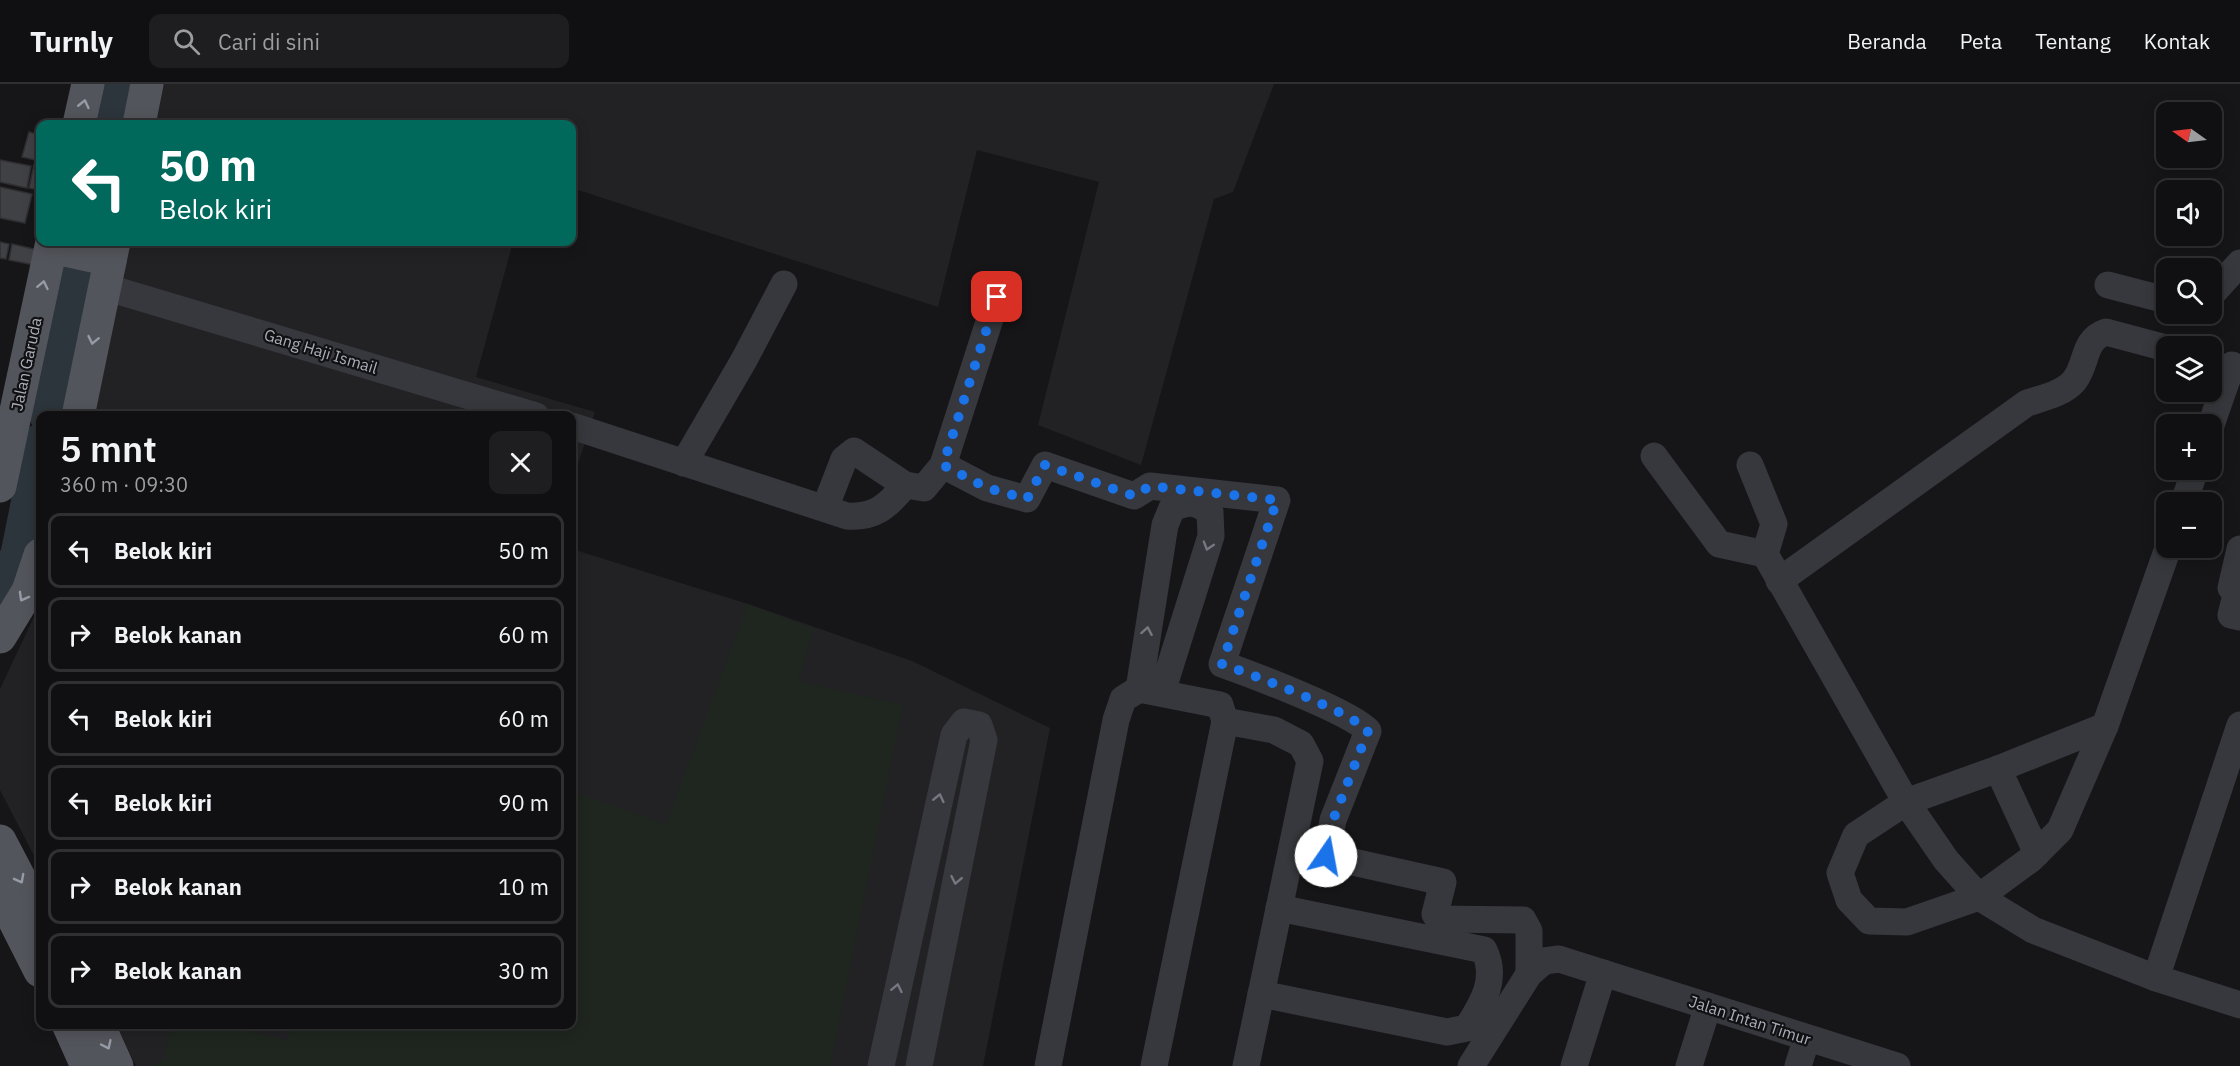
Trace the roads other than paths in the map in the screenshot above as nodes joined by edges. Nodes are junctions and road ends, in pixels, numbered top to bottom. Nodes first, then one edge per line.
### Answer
1 (88, 84) edge
2 (147, 84) edge
3 (80, 120) edge
4 (140, 120) edge
5 (55, 246) edge
6 (105, 261) edge
7 (2240, 263) edge
8 (2222, 283) edge
9 (784, 284) dead end
10 (2108, 285) dead end
11 (997, 297) dead end
12 (2156, 297) edge
13 (2156, 345) edge
14 (2228, 364) edge
15 (79, 411) edge
16 (522, 411) edge
17 (2214, 414) edge
18 (576, 427) edge
19 (1654, 456) dead end
20 (684, 463) junction
21 (943, 465) junction
22 (1750, 465) dead end
23 (905, 485) junction
24 (0, 486) edge
25 (836, 512) junction
26 (2240, 549) edge
27 (1765, 554) junction
28 (2164, 558) edge
29 (36, 566) edge
30 (1779, 580) junction
31 (2240, 617) edge
32 (0, 637) edge
33 (1151, 691) junction
34 (1225, 721) junction
35 (2240, 725) edge
36 (2105, 726) junction
37 (1998, 769) junction
38 (1906, 802) junction
39 (0, 841) edge
40 (2037, 853) junction
41 (1979, 897) junction
42 (1279, 908) junction
43 (13, 911) edge
44 (36, 962) edge
45 (1603, 973) junction
46 (1529, 974) junction
47 (2156, 978) junction
48 (1261, 994) junction
49 (2240, 1005) edge
50 (1708, 1006) junction
51 (890, 1022) junction
52 (926, 1028) junction
53 (70, 1029) edge
54 (100, 1029) edge
55 (1807, 1038) junction
56 (87, 1066) edge
57 (117, 1066) edge
58 (881, 1066) edge
59 (919, 1066) edge
60 (1048, 1066) edge
61 (1155, 1066) edge
62 (1246, 1066) edge
63 (1471, 1066) edge
64 (1574, 1066) edge
65 (1689, 1066) edge
66 (1798, 1066) edge
67 (1898, 1066) edge

3 -> 1 main road
2 - 4 main road
5 - 6 main road
24 -> 5 main road, Jalan Garuda
6 -> 15 main road
6 - 16 street, Gang Haji Ismail
7 - 8 street
9 - 20 street
10 - 12 street
11 - 21 street
13 - 30 street
14 - 17 street
18 - 20 street
19 - 27 street
20 - 25 street
21 - 23 street
21 - 46 street
22 - 27 street
23 - 25 street
23 - 25 street
26 - 31 street
27 - 30 street
28 - 36 street
29 -> 32 main road
30 - 38 street
33 -> 33 street
33 - 34 street
33 - 60 street
34 - 42 street
34 - 61 street
35 - 47 street
36 - 37 street
36 - 40 street
37 - 38 street
37 - 40 street
38 - 41 street
38 - 41 street
39 -> 43 main road
40 - 41 street
41 - 47 street
42 - 48 street
42 - 48 street
43 - 44 main road
45 - 46 street, Jalan Intan Timur
45 - 50 street, Jalan Intan Timur
45 - 64 street
46 - 63 street
47 - 49 street
48 - 62 street
50 - 55 street, Jalan Intan Timur
50 - 65 street
51 - 52 street
51 -> 52 street
51 - 58 street
52 - 59 street
53 - 56 main road
54 -> 57 main road
55 - 66 street
55 - 67 street, Jalan Intan Timur

